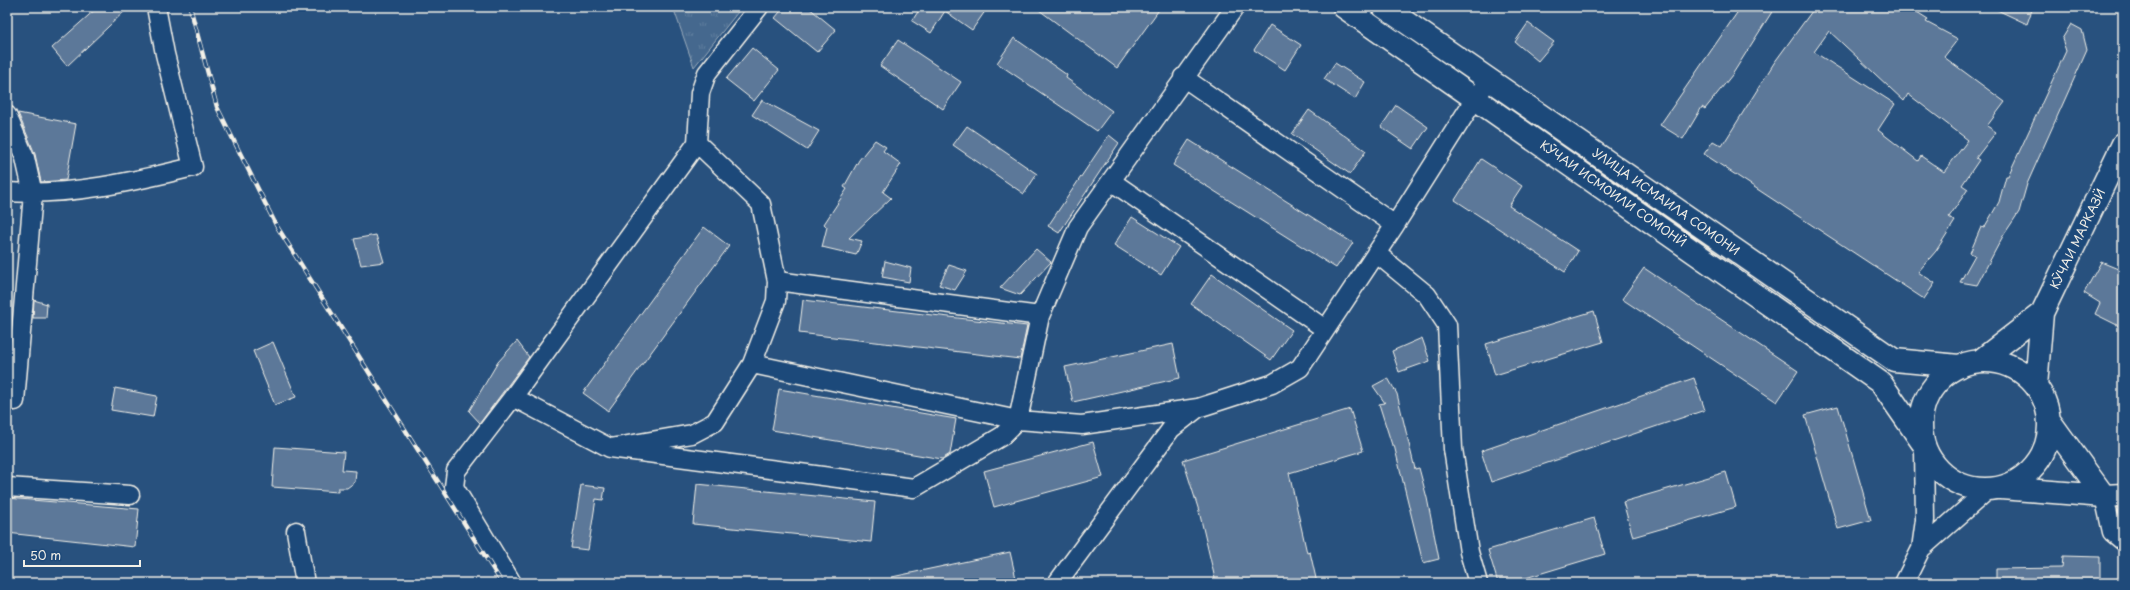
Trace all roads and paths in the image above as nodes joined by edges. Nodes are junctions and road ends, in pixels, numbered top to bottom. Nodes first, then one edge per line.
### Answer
1 (156, 7) edge
2 (759, 7) edge
3 (1235, 7) edge
4 (1344, 7) edge
5 (1384, 7) edge
6 (1183, 77) junction
7 (1488, 81) junction
8 (1474, 100) junction
9 (7, 115) edge
10 (697, 143) junction
11 (2122, 151) edge
12 (1110, 181) junction
13 (7, 192) edge
14 (32, 194) junction
15 (1395, 225) junction
16 (1376, 253) junction
17 (777, 280) junction
18 (2042, 313) junction
19 (1040, 316) junction
20 (1326, 329) junction
21 (1980, 361) junction
22 (752, 364) junction
23 (1959, 366) junction
24 (2036, 386) junction
25 (513, 397) junction
26 (14, 401) dead end
27 (1198, 408) junction
28 (1018, 420) junction
29 (2049, 420) junction
30 (1923, 444) junction
31 (610, 448) junction
32 (7, 487) edge
33 (1994, 488) junction
34 (130, 495) dead end
35 (2114, 496) edge
36 (296, 531) dead end
37 (2123, 541) edge
38 (1921, 549) junction
39 (305, 583) edge
40 (512, 583) edge
41 (1058, 583) edge
42 (1478, 583) edge
43 (1904, 583) edge

1 - 14 street
2 - 10 street
3 - 6 street
4 - 8 main road, КӮЧАИ ИСМОИЛИ СОМОНӢ
5 - 7 main road, УЛИЦА ИСМАИЛА СОМОНИ
6 - 12 street
6 - 15 street
7 - 8 street
7 - 23 main road, УЛИЦА ИСМАИЛА СОМОНИ
8 - 15 street
8 - 30 main road, КӮЧАИ ИСМОИЛИ СОМОНӢ
9 - 14 street
10 - 17 street
10 - 25 street
11 - 18 main road, КӮЧАИ МАРКАЗӢ
12 - 19 street
12 - 20 street
13 - 14 street
14 - 26 street
15 - 16 street
16 - 20 street
16 - 42 street
17 - 19 street
17 - 22 street
18 - 21 main road
18 - 24 main road
19 - 28 street
20 - 27 street
21 - 23 main road
21 - 24 main road
22 - 28 street
22 - 31 street
23 - 30 main road
24 - 29 main road
25 - 31 street
25 - 40 street
27 - 28 street
27 - 41 street
28 - 31 street
29 - 33 main road
29 - 35 main road
30 - 33 main road
30 - 38 street
32 - 34 street
33 - 35 main road
33 - 38 street
35 - 37 street
36 - 39 street
38 - 43 street

